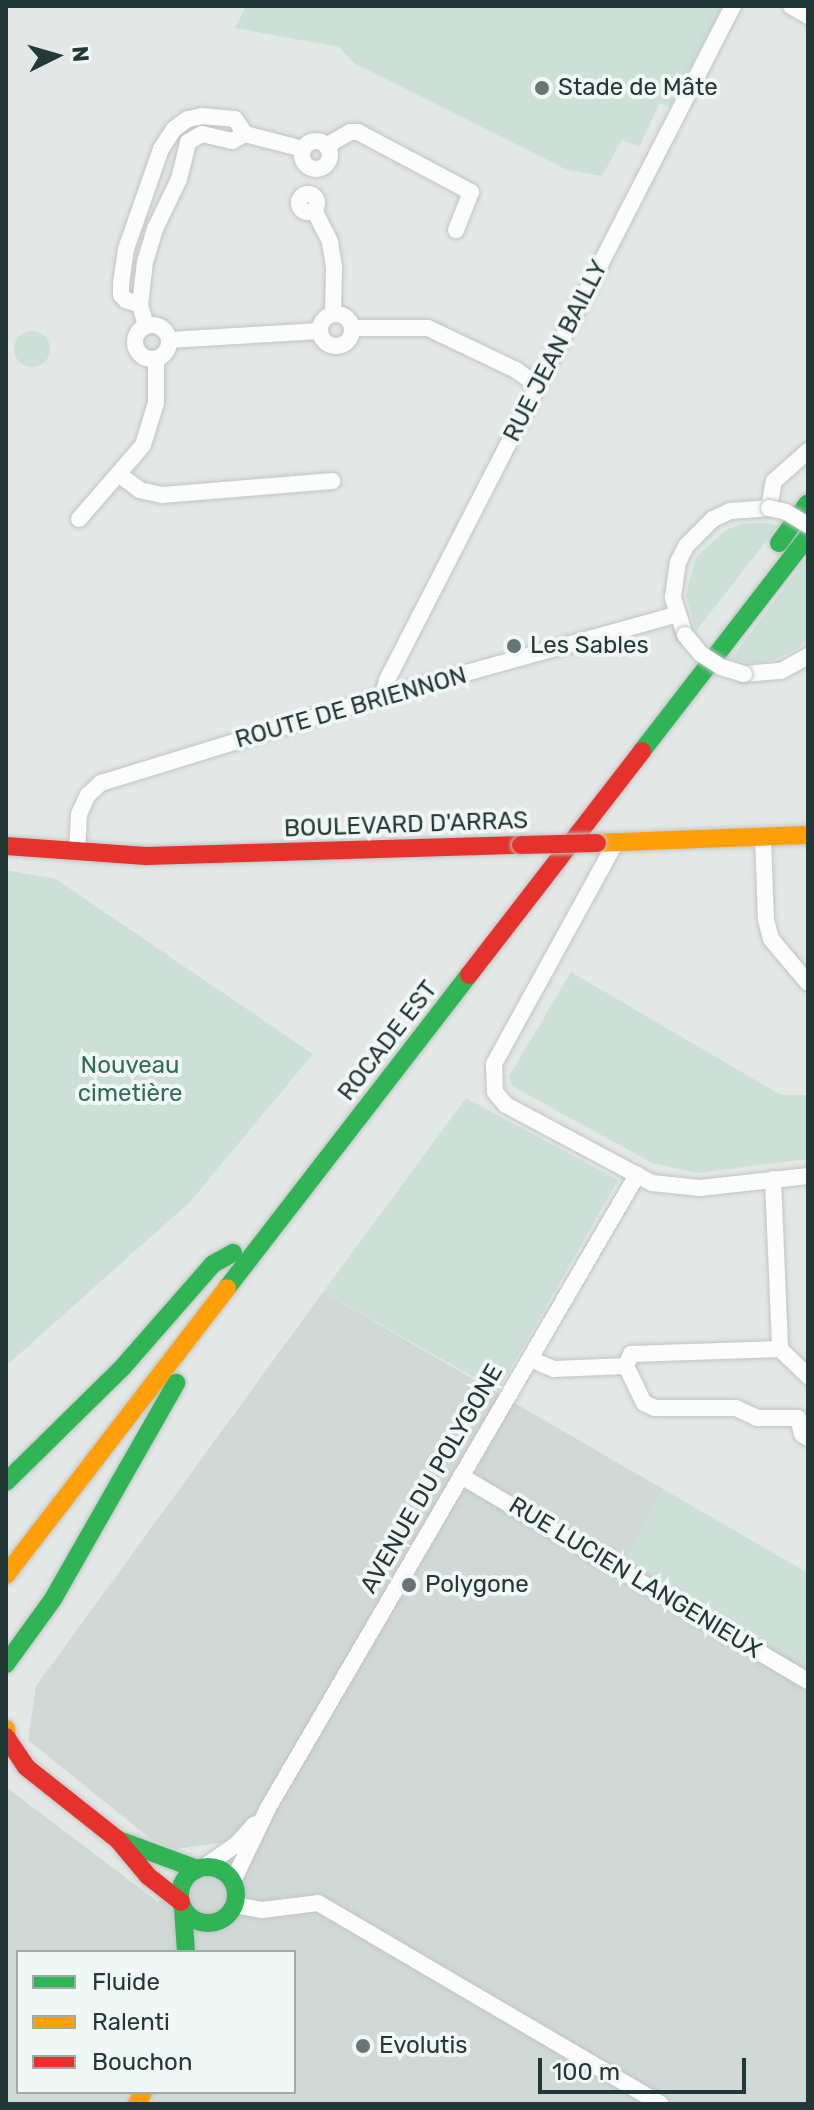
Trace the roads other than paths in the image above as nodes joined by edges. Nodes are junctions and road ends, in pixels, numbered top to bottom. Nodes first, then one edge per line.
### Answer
1 (733, 6) edge
2 (791, 6) edge
3 (808, 16) edge
4 (245, 134) junction
5 (326, 146) junction
6 (303, 149) junction
7 (312, 169) junction
8 (456, 230) dead end
9 (140, 305) junction
10 (333, 314) junction
11 (146, 326) junction
12 (353, 328) junction
13 (320, 331) junction
14 (169, 340) junction
15 (156, 359) junction
16 (538, 386) junction
17 (808, 451) edge
18 (120, 475) junction
19 (332, 481) dead end
20 (808, 503) edge
21 (769, 508) junction
22 (79, 519) dead end
23 (808, 525) edge
24 (808, 536) edge
25 (676, 615) junction
26 (805, 665) edge
27 (383, 696) junction
28 (808, 835) edge
29 (763, 836) junction
30 (616, 842) junction
31 (6, 846) edge
32 (77, 852) junction
33 (808, 983) edge
34 (637, 1175) junction
35 (808, 1176) edge
36 (773, 1179) junction
37 (233, 1253) junction
38 (214, 1307) junction
39 (780, 1349) junction
40 (530, 1359) junction
41 (626, 1366) junction
42 (808, 1376) edge
43 (98, 1425) dead end
44 (808, 1438) edge
45 (461, 1476) junction
46 (6, 1482) edge
47 (6, 1575) edge
48 (10, 1660) edge
49 (6, 1677) edge
50 (808, 1681) edge
51 (6, 1735) edge
52 (6, 1762) edge
53 (26, 1767) junction
54 (268, 1808) junction
55 (118, 1840) junction
56 (201, 1868) junction
57 (233, 1881) junction
58 (182, 1905) junction
59 (229, 1912) junction
60 (186, 1950) edge
61 (201, 1950) edge
62 (660, 2104) edge

1 - 16 street, RUE JEAN BAILLY
2 - 3 street
4 - 6 street
4 - 9 street
4 - 9 street
5 - 6 street
5 - 7 street
5 - 8 street
6 - 7 street
7 - 10 street
9 - 11 street
10 - 12 street
10 - 13 street
11 - 14 street
11 - 15 street
12 - 13 street
12 - 16 street
13 - 14 street
14 - 15 street
15 - 18 street
16 - 27 street, RUE JEAN BAILLY
17 - 21 street
18 - 19 street
18 - 22 street
20 - 37 main road, ROCADE EST
21 - 23 street, bridge
21 - 25 street
24 - 38 main road, ROCADE EST
25 - 26 street, bridge
25 - 27 street, ROUTE DE BRIENNON
27 - 32 street, ROUTE DE BRIENNON
28 - 29 main road, BOULEVARD D'ARRAS
29 - 30 main road, BOULEVARD D'ARRAS
29 - 33 street
30 - 32 main road, BOULEVARD D'ARRAS, bridge
30 - 34 street
31 - 32 main road, BOULEVARD D'ARRAS
34 - 36 street
34 - 40 street, AVENUE DU POLYGONE
35 - 36 street
36 - 39 street
37 - 43 main road, ROCADE EST
37 - 46 main road
38 - 47 main road, ROCADE EST
38 - 48 main road
39 - 41 street
39 - 42 street
40 - 41 street
40 - 45 street, AVENUE DU POLYGONE
41 - 44 street
45 - 50 street, RUE LUCIEN LANGENIEUX
45 - 54 street, AVENUE DU POLYGONE
48 - 49 main road
51 - 53 main road
52 - 53 main road
53 - 55 main road
54 - 56 street, AVENUE DU POLYGONE
54 - 57 street, AVENUE DU POLYGONE
55 - 56 main road
55 - 58 main road
56 - 57 main road
56 - 58 main road
57 - 59 main road
58 - 59 main road
58 - 60 main road
59 - 61 main road
59 - 62 street

